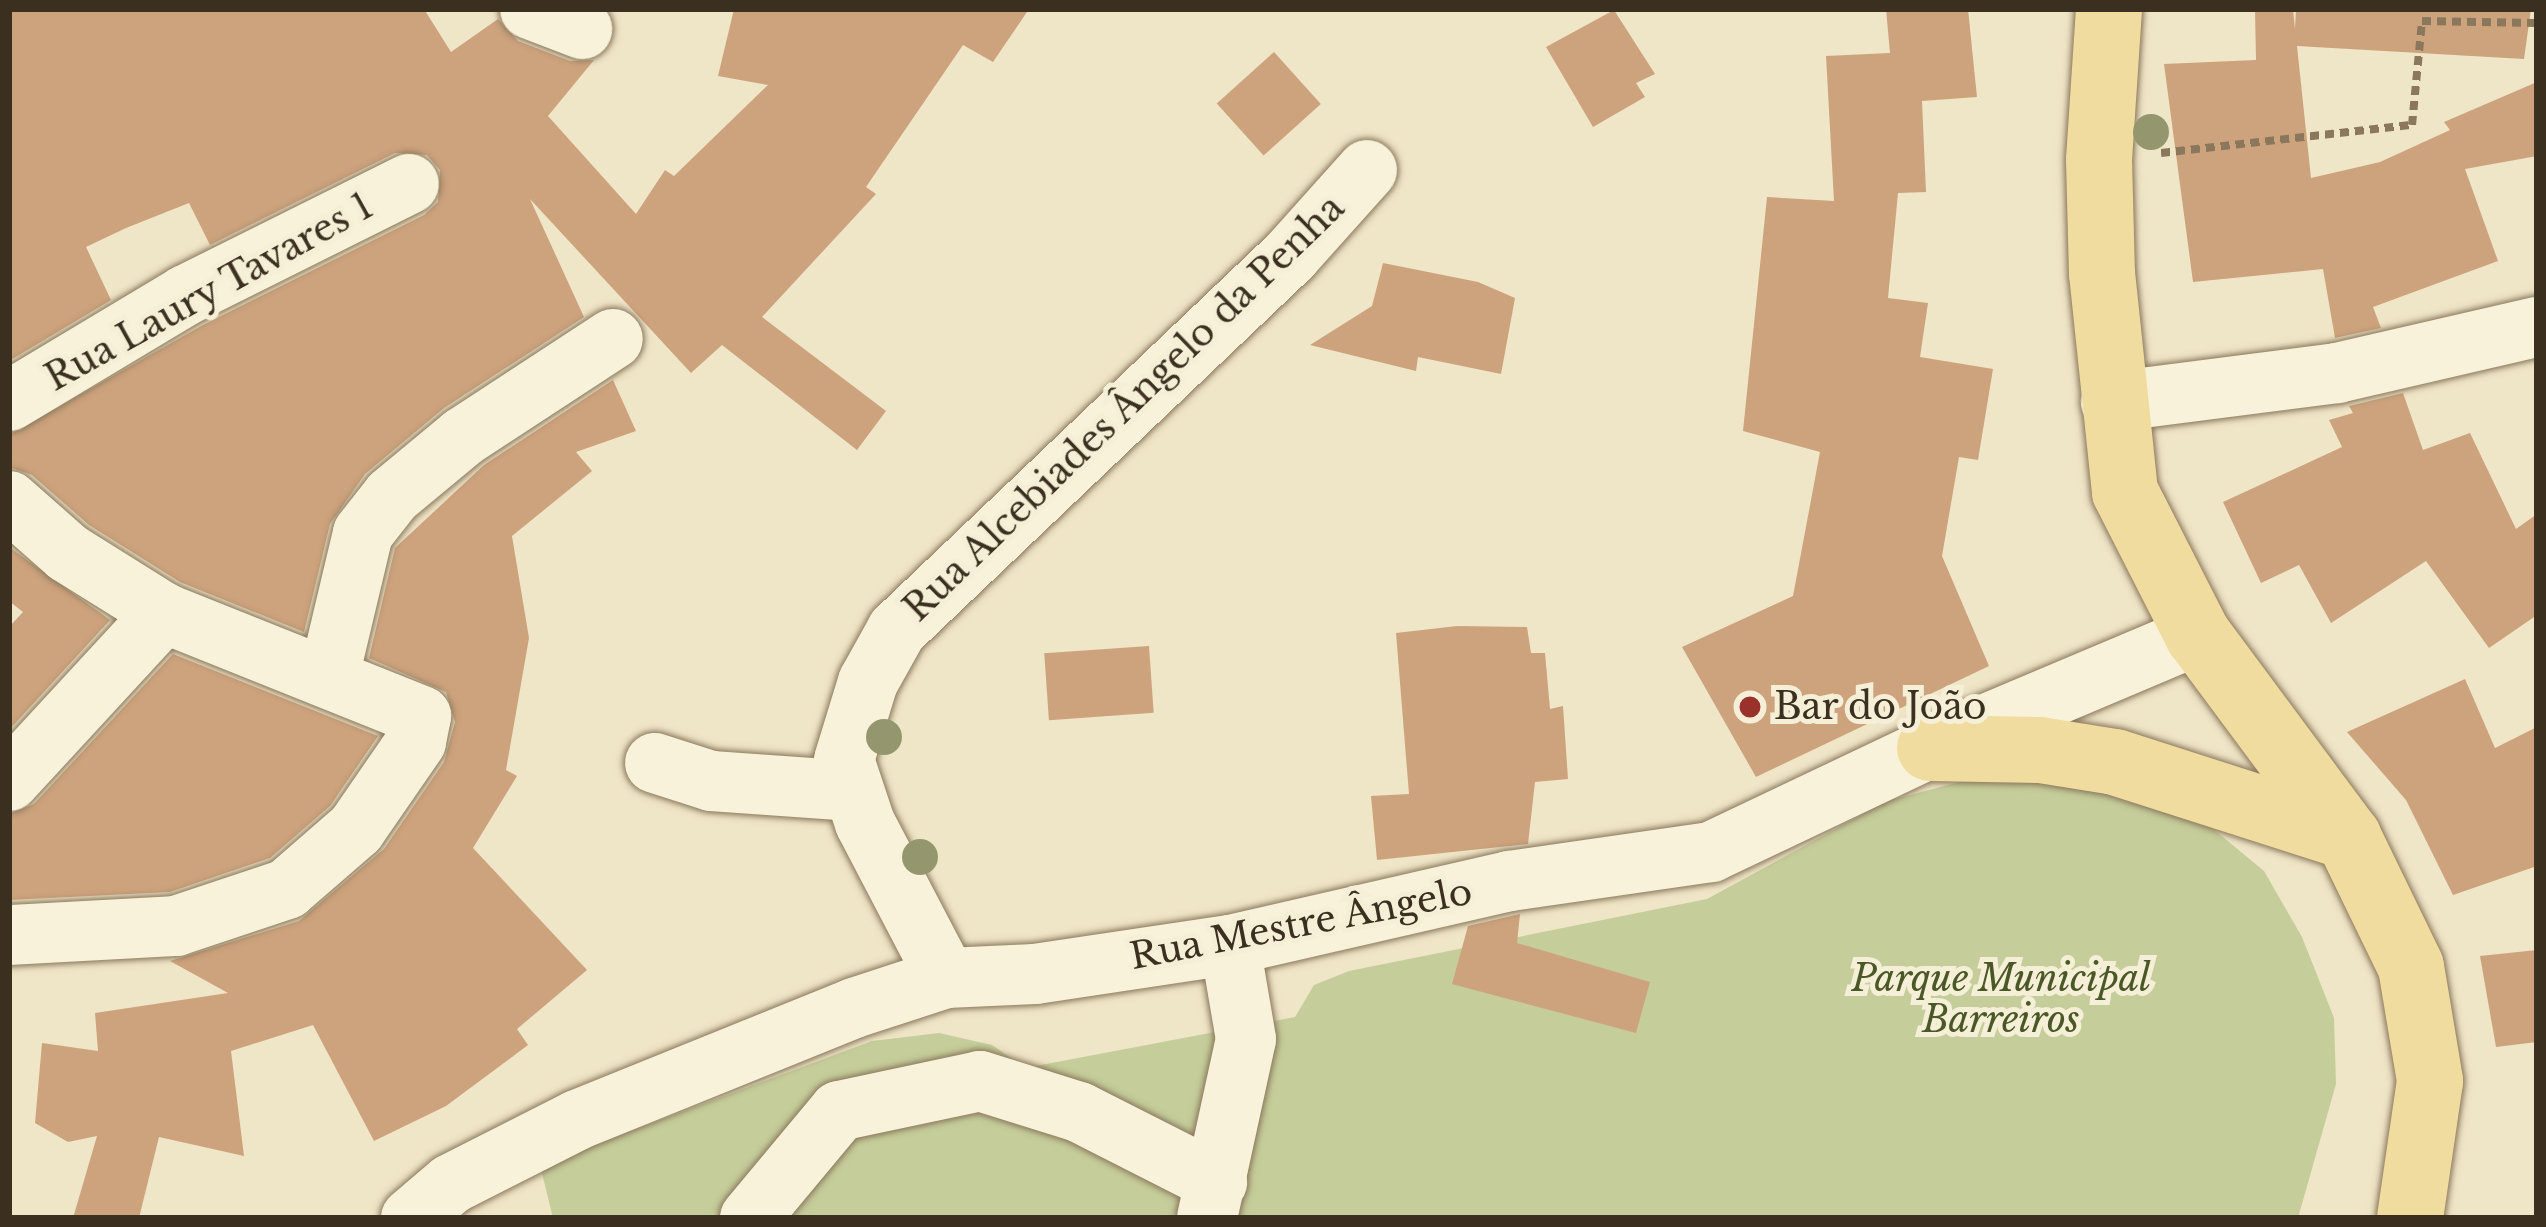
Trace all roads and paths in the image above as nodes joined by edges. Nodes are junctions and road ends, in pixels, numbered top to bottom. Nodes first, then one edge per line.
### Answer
1 (2109, 9) edge
2 (2537, 23) edge
3 (2099, 160) junction
4 (1367, 170) dead end
5 (409, 184) dead end
6 (2537, 327) edge
7 (613, 339) dead end
8 (9, 401) edge
9 (2110, 402) junction
10 (9, 501) edge
11 (164, 613) junction
12 (2198, 635) junction
13 (329, 676) junction
14 (1930, 748) junction
15 (655, 763) dead end
16 (9, 781) edge
17 (854, 791) junction
18 (2348, 837) junction
19 (9, 935) edge
20 (1230, 945) junction
21 (946, 978) junction
22 (1212, 1200) edge
23 (411, 1218) edge
24 (750, 1218) edge
25 (2410, 1218) edge

1 - 3 main road
2 - 3 path
3 - 9 main road
4 - 17 street, Rua Alcebiades Ângelo da Penha
5 - 8 street, Rua Laury Tavares 1
6 - 9 street
7 - 13 street
9 - 12 main road
10 - 11 street
11 - 13 street
11 - 16 street
12 - 14 street, Rua Mestre Ângelo
12 - 18 main road
13 - 19 street
14 - 18 main road
14 - 20 street, Rua Mestre Ângelo
15 - 17 street
17 - 21 street, Rua Alcebiades Ângelo da Penha
18 - 25 main road
20 - 21 street, Rua Mestre Ângelo
20 - 22 street
21 - 23 street, Rua Mestre Ângelo
22 - 24 street

